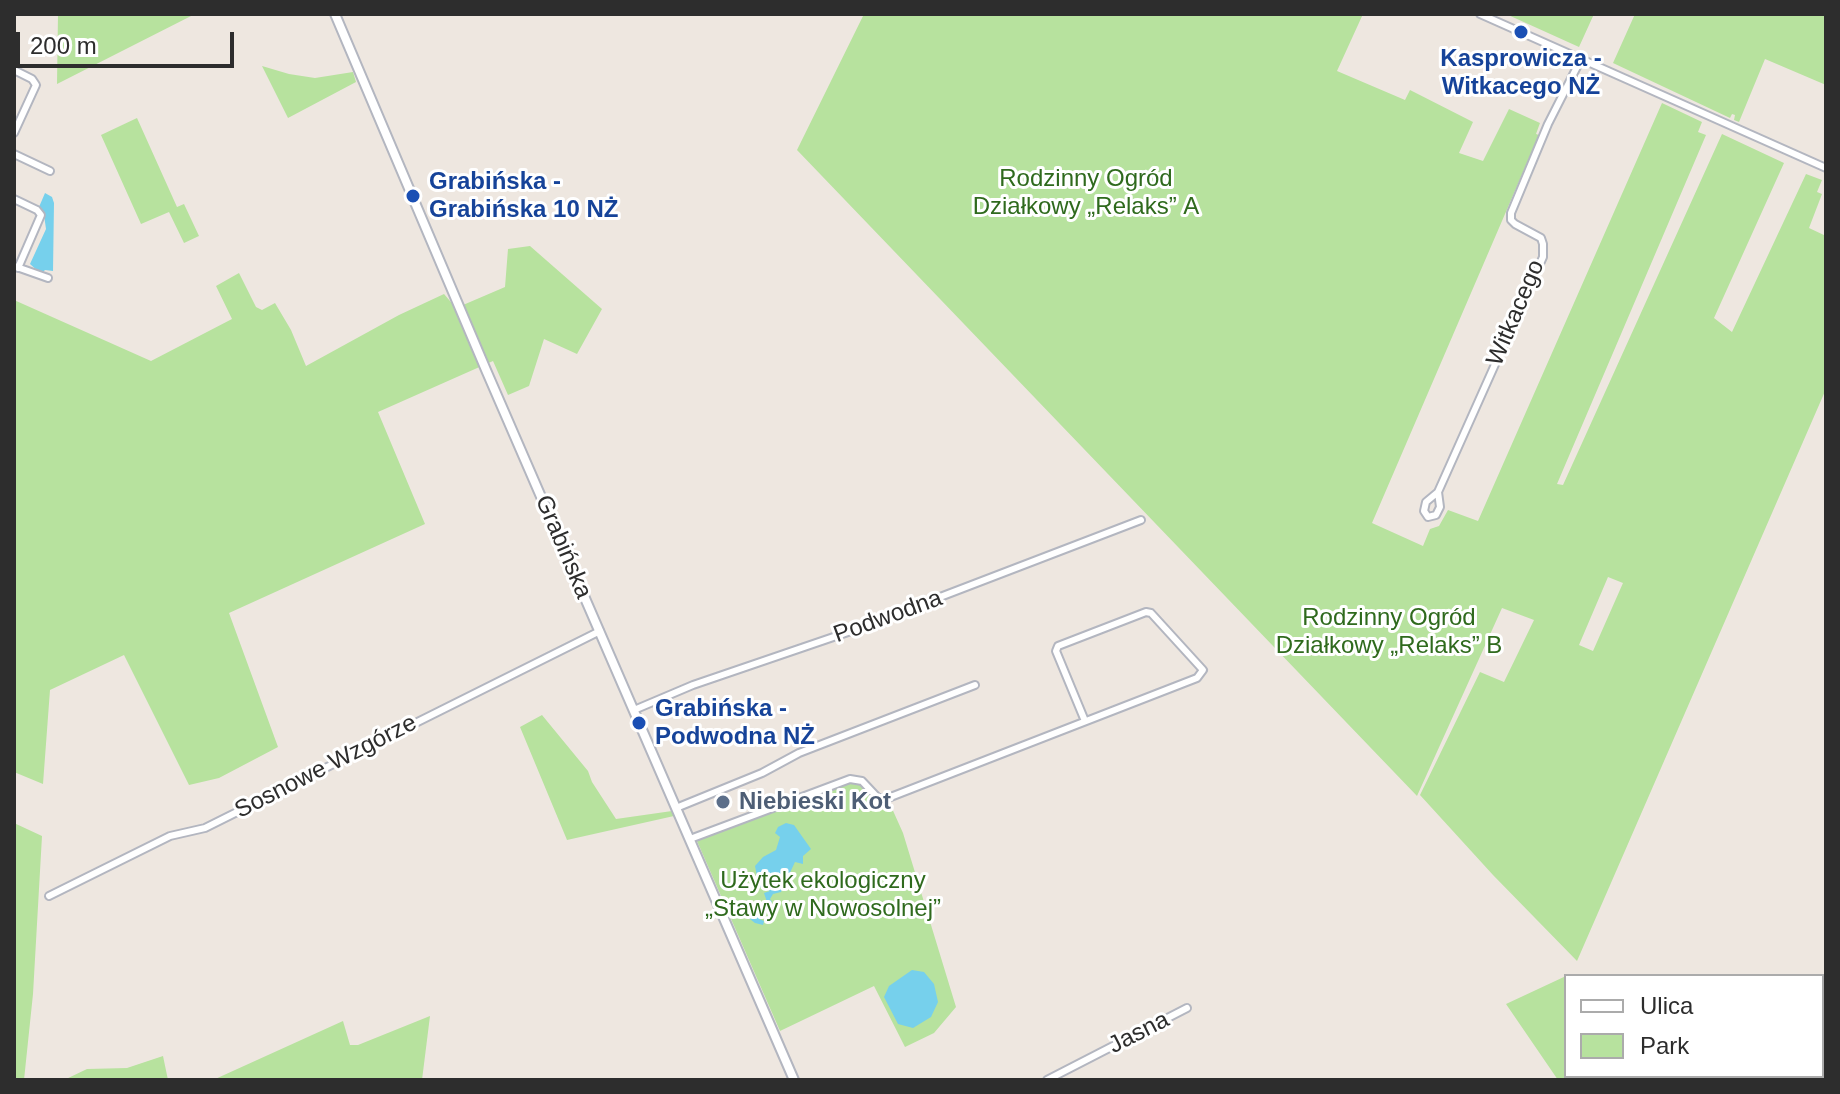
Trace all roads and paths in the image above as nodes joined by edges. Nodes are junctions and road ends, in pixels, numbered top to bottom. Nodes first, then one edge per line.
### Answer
1 (335, 14) edge
2 (1480, 14) edge
3 (1581, 59) junction
4 (14, 70) edge
5 (14, 133) edge
6 (14, 154) edge
7 (1826, 168) edge
8 (50, 171) dead end
9 (14, 199) edge
10 (16, 267) edge
11 (48, 278) dead end
12 (1438, 492) dead end
13 (1141, 520) dead end
14 (600, 631) junction
15 (975, 685) dead end
16 (634, 710) junction
17 (1085, 721) junction
18 (676, 808) junction
19 (690, 839) junction
20 (49, 896) dead end
21 (1187, 1008) dead end
22 (794, 1080) edge
23 (1047, 1080) edge

1 - 14 street, Grabińska
2 - 3 street
3 - 7 street
3 - 12 street, Witkacego
4 - 5 street
6 - 8 street
9 - 10 street
10 - 11 street
13 - 16 street, Podwodna
14 - 16 street, Grabińska
14 - 20 street, Sosnowe Wzgórze
15 - 18 street
16 - 18 street, Grabińska
17 - 17 street
17 - 19 street
18 - 19 street, Grabińska
19 - 22 street, Grabińska
21 - 23 street, Jasna

